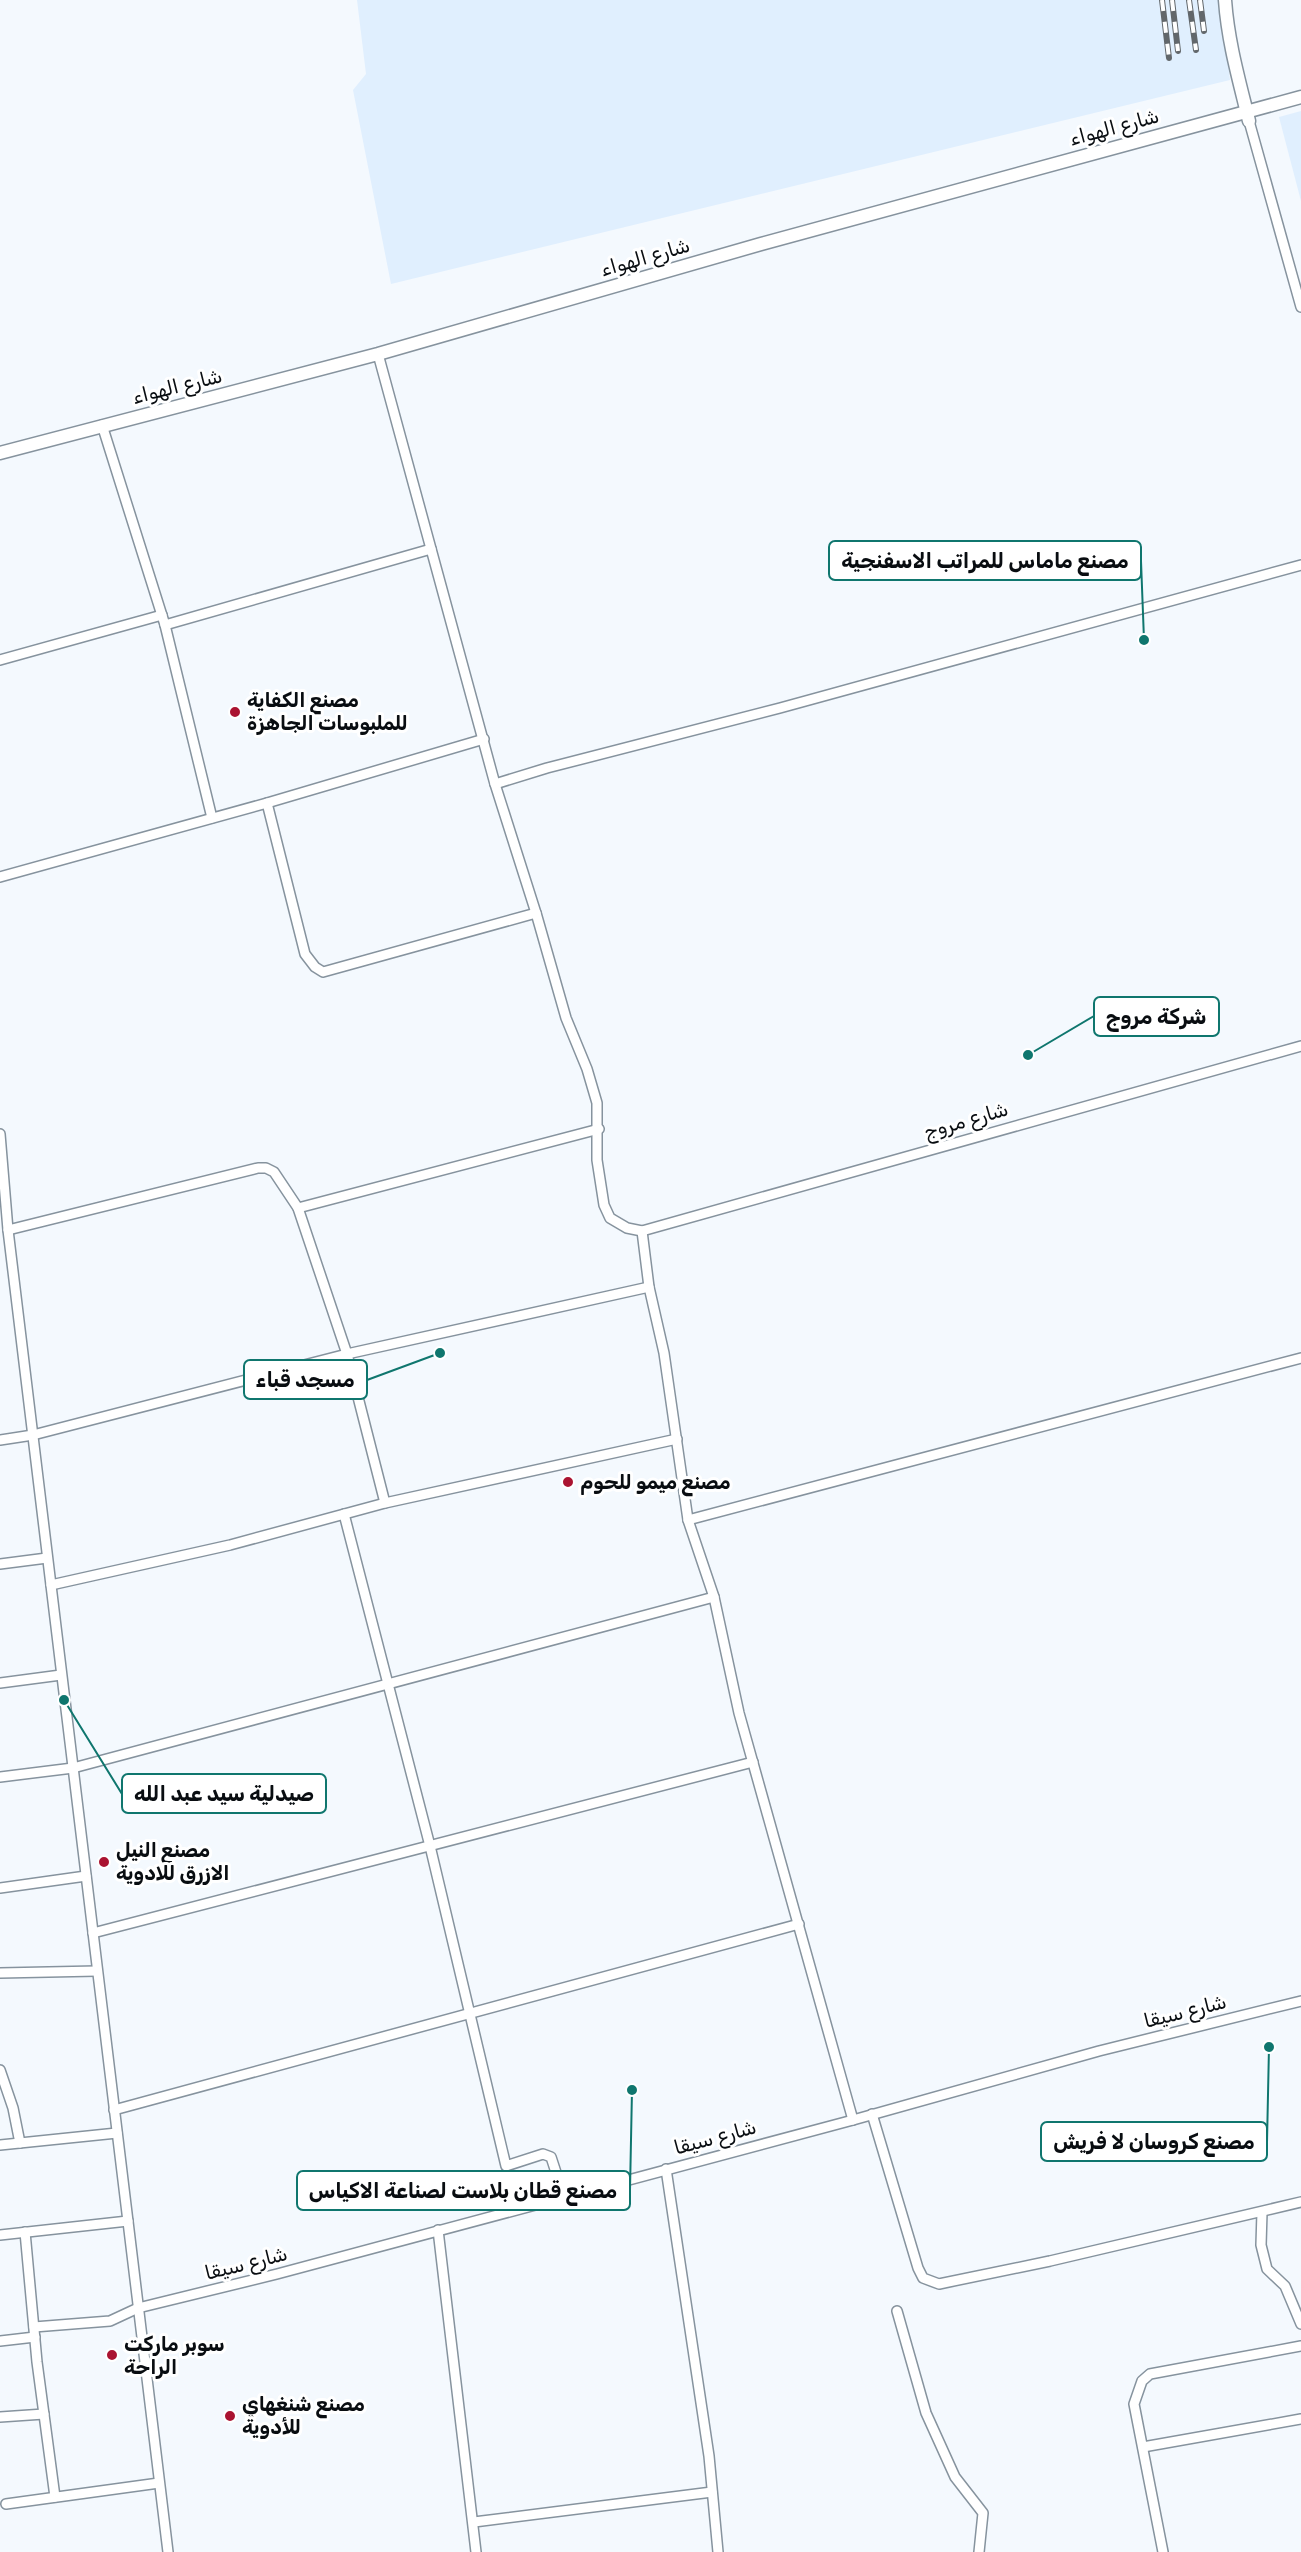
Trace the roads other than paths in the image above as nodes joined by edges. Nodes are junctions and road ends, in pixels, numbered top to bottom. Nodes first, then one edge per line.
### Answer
1 (1225, 0) edge
2 (1301, 97) edge
3 (1248, 116) junction
4 (1301, 307) edge
5 (378, 354) junction
6 (102, 425) junction
7 (0, 453) edge
8 (431, 549) junction
9 (1301, 565) edge
10 (162, 615) junction
11 (165, 626) junction
12 (0, 660) edge
13 (484, 739) junction
14 (495, 784) junction
15 (267, 803) junction
16 (212, 818) junction
17 (0, 877) edge
18 (536, 914) junction
19 (1301, 1046) edge
20 (599, 1129) junction
21 (0, 1134) edge
22 (298, 1208) junction
23 (8, 1230) junction
24 (642, 1231) junction
25 (650, 1287) junction
26 (347, 1354) junction
27 (1301, 1358) edge
28 (33, 1435) junction
29 (676, 1439) junction
30 (0, 1440) edge
31 (385, 1503) junction
32 (344, 1514) junction
33 (688, 1520) junction
34 (47, 1558) junction
35 (0, 1564) edge
36 (51, 1585) junction
37 (714, 1597) junction
38 (61, 1675) junction
39 (0, 1683) edge
40 (390, 1684) junction
41 (753, 1762) junction
42 (73, 1768) junction
43 (0, 1777) edge
44 (430, 1846) junction
45 (86, 1876) junction
46 (0, 1888) edge
47 (799, 1924) junction
48 (93, 1933) junction
49 (97, 1971) junction
50 (0, 1973) edge
51 (1301, 2001) edge
52 (470, 2012) junction
53 (0, 2070) edge
54 (114, 2110) junction
55 (873, 2114) junction
56 (853, 2120) junction
57 (117, 2133) junction
58 (20, 2143) junction
59 (0, 2145) edge
60 (666, 2169) junction
61 (564, 2197) junction
62 (1301, 2202) edge
63 (1262, 2212) junction
64 (128, 2222) junction
65 (438, 2230) junction
66 (26, 2232) junction
67 (0, 2235) edge
68 (138, 2308) junction
69 (897, 2311) dead end
70 (1301, 2324) edge
71 (34, 2332) junction
72 (0, 2341) edge
73 (1301, 2346) edge
74 (44, 2414) junction
75 (0, 2416) edge
76 (1301, 2418) edge
77 (1143, 2447) junction
78 (159, 2483) junction
79 (712, 2492) junction
80 (55, 2497) junction
81 (6, 2504) dead end
82 (474, 2522) junction
83 (168, 2552) edge
84 (476, 2552) edge
85 (718, 2552) edge
86 (979, 2552) edge
87 (1163, 2552) edge

1 - 3 street
2 - 3 street, شارع الهواء
3 - 4 street
3 - 5 street, شارع الهواء
5 - 6 street, شارع الهواء
5 - 8 street
6 - 7 street, شارع الهواء
6 - 10 street
8 - 11 street
8 - 13 street
9 - 14 street
10 - 11 street
10 - 12 street
11 - 16 street
13 - 14 street
13 - 15 street
14 - 18 street
15 - 16 street
15 - 18 street
16 - 17 street
18 - 20 street
19 - 24 street, شارع مروج
20 - 22 street
20 - 24 street
21 - 23 street
22 - 23 street
22 - 26 street
23 - 28 street
24 - 25 street
25 - 26 street
25 - 29 street
26 - 28 street
26 - 31 street
27 - 33 street
28 - 30 street
28 - 34 street
29 - 31 street
29 - 33 street
31 - 32 street
32 - 36 street
32 - 40 street
33 - 37 street
34 - 35 street
34 - 36 street
36 - 38 street
37 - 40 street
37 - 41 street
38 - 39 street
38 - 42 street
40 - 42 street
40 - 44 street
41 - 44 street
41 - 47 street
42 - 43 street
42 - 45 street
44 - 48 street
44 - 52 street
45 - 46 street
45 - 48 street
47 - 52 street
47 - 56 street
48 - 49 street
49 - 50 street
49 - 54 street
51 - 55 street, شارع سيقا
52 - 54 street
52 - 61 street
53 - 58 street
54 - 57 street
55 - 56 street, شارع سيقا
55 - 63 street
56 - 60 street, شارع سيقا
57 - 58 street
57 - 64 street
58 - 59 street
60 - 61 street, شارع سيقا
60 - 79 street
61 - 65 street, شارع سيقا
62 - 63 street
63 - 70 street
64 - 66 street
64 - 68 street
65 - 68 street, شارع سيقا
65 - 82 street
66 - 67 street
66 - 71 street
68 - 71 street, شارع سيقا
68 - 78 street
69 - 86 street
71 - 72 street, شارع سيقا
71 - 74 street
73 - 77 street
74 - 75 street
74 - 80 street
76 - 77 street
77 - 87 street
78 - 80 street
78 - 83 street
79 - 82 street
79 - 85 street
80 - 81 street
82 - 84 street

